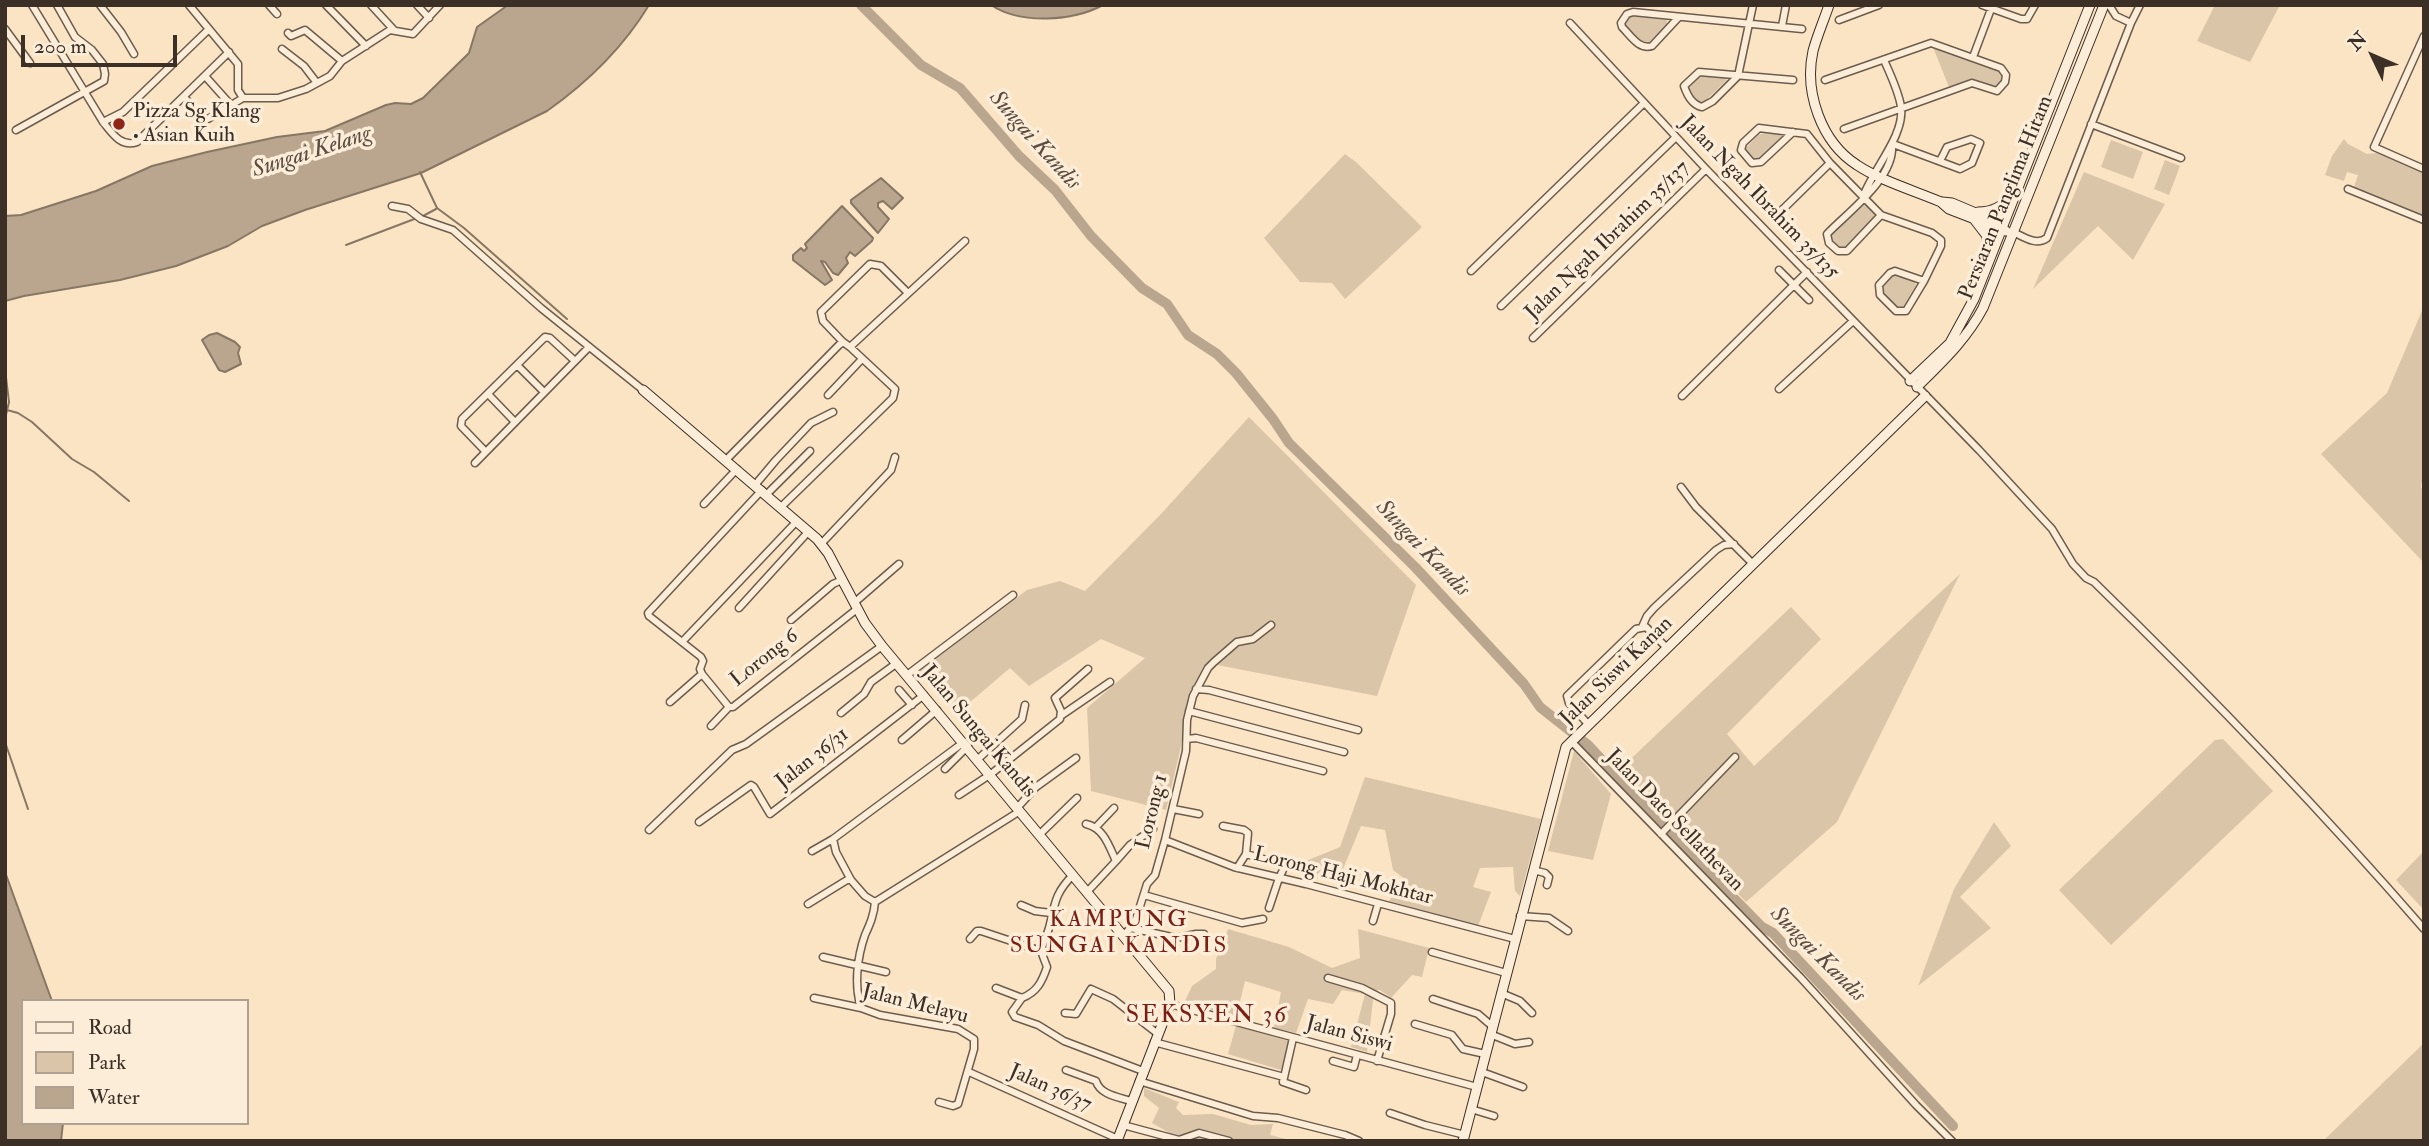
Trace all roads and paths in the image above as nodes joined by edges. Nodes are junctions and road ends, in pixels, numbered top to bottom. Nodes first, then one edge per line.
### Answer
1 (57, 5) edge
2 (100, 5) edge
3 (189, 5) edge
4 (270, 5) edge
5 (326, 5) edge
6 (371, 5) edge
7 (417, 5) edge
8 (440, 5) edge
9 (1753, 5) edge
10 (1786, 5) edge
11 (1829, 5) edge
12 (1880, 5) edge
13 (1982, 5) edge
14 (2035, 5) edge
15 (2090, 5) edge
16 (2104, 5) edge
17 (2109, 5) edge
18 (2140, 5) edge
19 (35, 6) edge
20 (1867, 7) edge
21 (1991, 9) junction
22 (277, 14) dead end
23 (2116, 16) junction
24 (429, 18) junction
25 (1678, 18) junction
26 (1839, 20) dead end
27 (1570, 23) dead end
28 (1748, 23) junction
29 (2131, 23) junction
30 (1782, 26) junction
31 (5, 29) edge
32 (393, 29) junction
33 (1802, 29) dead end
34 (208, 30) junction
35 (2092, 30) junction
36 (288, 33) dead end
37 (2424, 36) edge
38 (366, 46) junction
39 (282, 49) dead end
40 (229, 52) junction
41 (134, 54) dead end
42 (1973, 58) junction
43 (1884, 60) junction
44 (342, 61) junction
45 (30, 63) dead end
46 (205, 76) junction
47 (1738, 76) junction
48 (1793, 80) dead end
49 (1825, 80) dead end
50 (317, 83) junction
51 (85, 92) junction
52 (184, 97) junction
53 (243, 98) junction
54 (1644, 103) junction
55 (230, 104) junction
56 (1901, 108) junction
57 (103, 122) junction
58 (2091, 124) junction
59 (1844, 129) dead end
60 (16, 130) dead end
61 (1793, 132) junction
62 (1676, 137) junction
63 (1892, 145) junction
64 (2181, 158) dead end
65 (2424, 158) edge
66 (1940, 161) junction
67 (1830, 163) junction
68 (2422, 168) edge
69 (1706, 169) junction
70 (1879, 176) junction
71 (2018, 186) junction
72 (2348, 189) dead end
73 (1863, 197) junction
74 (392, 206) dead end
75 (1881, 215) junction
76 (1974, 215) junction
77 (1776, 216) dead end
78 (2424, 220) edge
79 (2003, 227) junction
80 (2014, 231) junction
81 (965, 241) dead end
82 (1986, 269) junction
83 (1779, 270) dead end
84 (1471, 271) dead end
85 (1807, 272) junction
86 (1924, 281) junction
87 (1794, 285) junction
88 (907, 292) junction
89 (1809, 300) dead end
90 (1501, 306) dead end
91 (1853, 321) junction
92 (1533, 338) dead end
93 (843, 342) junction
94 (850, 347) junction
95 (589, 348) junction
96 (862, 359) junction
97 (575, 361) junction
98 (517, 365) junction
99 (1913, 384) junction
100 (1779, 389) dead end
101 (643, 390) joint
102 (543, 391) junction
103 (488, 394) junction
104 (828, 395) dead end
105 (1682, 396) dead end
106 (1925, 396) junction
107 (833, 412) dead end
108 (514, 421) junction
109 (485, 451) junction
110 (810, 452) dead end
111 (895, 457) dead end
112 (726, 460) junction
113 (475, 463) dead end
114 (737, 469) junction
115 (1681, 488) dead end
116 (761, 490) junction
117 (704, 504) dead end
118 (781, 507) junction
119 (797, 521) junction
120 (809, 531) junction
121 (821, 544) junction
122 (1734, 544) junction
123 (899, 564) dead end
124 (1753, 564) junction
125 (842, 580) junction
126 (1013, 595) dead end
127 (855, 606) junction
128 (739, 608) dead end
129 (791, 620) dead end
130 (1271, 625) dead end
131 (1642, 627) junction
132 (682, 642) junction
133 (882, 646) junction
134 (1667, 648) junction
135 (897, 663) junction
136 (1088, 669) dead end
137 (702, 674) junction
138 (907, 675) junction
139 (1110, 682) dead end
140 (1196, 689) junction
141 (899, 690) dead end
142 (924, 695) junction
143 (670, 702) dead end
144 (912, 705) junction
145 (1025, 705) dead end
146 (729, 707) junction
147 (937, 710) junction
148 (1189, 711) junction
149 (841, 713) dead end
150 (1062, 715) junction
151 (1588, 724) junction
152 (711, 726) dead end
153 (1358, 730) dead end
154 (1575, 737) junction
155 (1187, 739) junction
156 (902, 740) dead end
157 (966, 744) junction
158 (1344, 752) dead end
159 (1735, 757) dead end
160 (1076, 758) dead end
161 (978, 759) junction
162 (945, 769) dead end
163 (1323, 771) dead end
164 (991, 774) junction
165 (959, 795) dead end
166 (1077, 798) dead end
167 (1114, 808) dead end
168 (1019, 809) junction
169 (1173, 809) junction
170 (1151, 813) dead end
171 (1199, 814) dead end
172 (699, 822) dead end
173 (1086, 824) dead end
174 (1223, 826) dead end
175 (1096, 827) junction
176 (649, 830) dead end
177 (1662, 833) junction
178 (1040, 834) junction
179 (833, 839) junction
180 (1165, 840) junction
181 (812, 851) dead end
182 (1246, 855) junction
183 (1116, 861) junction
184 (1277, 863) dead end
185 (1286, 864) dead end
186 (1237, 868) junction
187 (1533, 870) junction
188 (1073, 875) junction
189 (1279, 878) junction
190 (851, 880) junction
191 (1547, 885) dead end
192 (1087, 892) junction
193 (1144, 895) junction
194 (874, 902) junction
195 (808, 904) dead end
196 (1378, 904) junction
197 (1021, 905) dead end
198 (1269, 908) dead end
199 (1051, 913) junction
200 (1520, 916) junction
201 (1263, 919) dead end
202 (1373, 921) dead end
203 (1131, 928) junction
204 (2424, 929) edge
205 (1568, 930) dead end
206 (1204, 934) dead end
207 (1124, 935) junction
208 (970, 939) dead end
209 (1515, 939) junction
210 (1041, 951) junction
211 (1432, 952) dead end
212 (823, 957) dead end
213 (858, 965) junction
214 (886, 972) dead end
215 (1506, 973) junction
216 (1328, 978) dead end
217 (996, 988) dead end
218 (1501, 993) junction
219 (814, 998) dead end
220 (1022, 998) junction
221 (1433, 999) dead end
222 (1170, 1004) junction
223 (858, 1005) junction
224 (1065, 1013) dead end
225 (1532, 1013) dead end
226 (1415, 1024) dead end
227 (1491, 1030) junction
228 (1156, 1038) junction
229 (1293, 1038) junction
230 (1528, 1042) dead end
231 (1485, 1054) junction
232 (1357, 1055) junction
233 (1333, 1061) dead end
234 (1377, 1061) junction
235 (1066, 1070) dead end
236 (1143, 1071) junction
237 (969, 1072) junction
238 (1482, 1072) junction
239 (1284, 1077) junction
240 (1139, 1081) junction
241 (1477, 1087) junction
242 (1523, 1087) dead end
243 (1306, 1090) dead end
244 (1131, 1101) junction
245 (939, 1102) dead end
246 (1471, 1109) junction
247 (1390, 1113) dead end
248 (1494, 1115) dead end
249 (1123, 1125) junction
250 (1464, 1138) edge
251 (1117, 1140) edge
252 (1229, 1141) edge
253 (1359, 1141) edge
254 (1952, 1141) edge

1 - 51 street
2 - 41 street
3 - 34 street
4 - 22 street
5 - 38 street
6 - 32 street
7 - 24 street
8 - 24 street
9 - 28 street
10 - 30 street
11 - 70 street
12 - 20 street
13 - 21 street
14 - 21 street
15 - 71 street, Persiaran Panglima Hitam
16 - 35 street, Persiaran Panglima Hitam
17 - 23 street
18 - 29 street
19 - 51 street
20 - 26 street
21 - 42 street
23 - 29 street
23 - 35 street
24 - 32 street
25 - 25 street
25 - 28 street
27 - 54 street, Jalan Ngah Ibrahim 35/135
28 - 30 street
28 - 47 street
29 - 58 street
30 - 33 street
31 - 45 street
32 - 38 street
34 - 40 street
34 - 57 street
35 - 80 street, Persiaran Panglima Hitam
36 - 44 street
37 - 68 street
38 - 44 street
39 - 50 street
40 - 46 street
40 - 53 street
42 - 43 street
42 - 56 street
43 - 49 street
43 - 56 street
44 - 50 street
46 - 52 street
46 - 55 street
47 - 47 street
47 - 48 street
50 - 53 street
51 - 57 street
51 - 60 street
52 - 55 street
52 - 57 street
53 - 55 street
54 - 62 street, Jalan Ngah Ibrahim 35/135
54 - 84 street
56 - 59 street
56 - 63 street
58 - 64 street
58 - 80 street
61 - 61 street
61 - 67 street
62 - 69 street, Jalan Ngah Ibrahim 35/135
62 - 90 street
63 - 66 street
63 - 70 street
65 - 68 street
66 - 66 street
67 - 73 street
67 - 77 street
69 - 85 street, Jalan Ngah Ibrahim 35/135
69 - 92 street, Jalan Ngah Ibrahim 35/137
70 - 73 street
70 - 76 street
71 - 76 street
71 - 79 street, Persiaran Panglima Hitam
72 - 78 street
73 - 75 street
73 - 75 street
74 - 95 street
75 - 86 street
76 - 79 street
76 - 82 street
79 - 80 street
79 - 82 street, Persiaran Panglima Hitam
80 - 99 street, Persiaran Panglima Hitam
81 - 88 street
82 - 99 street, Persiaran Panglima Hitam
83 - 87 street
85 - 87 street
85 - 91 street, Jalan Ngah Ibrahim 35/135
86 - 86 street
87 - 89 street
87 - 105 street
88 - 93 street
88 - 94 street
91 - 99 street, Jalan Ngah Ibrahim 35/135
91 - 100 street
93 - 94 street
93 - 112 street
94 - 96 street
95 - 97 street
95 - 101 street
96 - 104 street
96 - 118 street
97 - 98 street
97 - 102 street
98 - 102 street
98 - 103 street
99 - 106 street, Jalan Ngah Ibrahim 35/135
101 - 112 street, Jalan Sungai Kandis
102 - 108 street
103 - 108 street
103 - 109 street
106 - 124 street, Jalan Siswi Kanan
106 - 204 street, Jalan Ngah Ibrahim 35/135
107 - 116 street
108 - 109 street
109 - 113 street
110 - 116 street
111 - 121 street
112 - 114 street, Jalan Sungai Kandis
114 - 116 street, Jalan Sungai Kandis
114 - 117 street
115 - 122 street
116 - 118 street, Jalan Sungai Kandis
116 - 132 street, Lorong 6
118 - 119 street, Jalan Sungai Kandis
119 - 120 street, Jalan Sungai Kandis
119 - 132 street
120 - 121 street, Jalan Sungai Kandis
120 - 128 street
121 - 125 street, Jalan Sungai Kandis
122 - 124 street
122 - 131 street
123 - 127 street, Lorong 6
124 - 134 street, Jalan Siswi Kanan
125 - 127 street, Jalan Sungai Kandis
125 - 129 street
126 - 138 street
127 - 133 street, Jalan Sungai Kandis
127 - 146 street, Lorong 6
130 - 140 street, Lorong 1
131 - 134 street
131 - 151 street
132 - 137 street, Lorong 6
133 - 135 street, Jalan Sungai Kandis
133 - 176 street
134 - 151 street, Jalan Siswi Kanan
135 - 138 street, Jalan Sungai Kandis
135 - 149 street
136 - 150 street
137 - 143 street
137 - 146 street, Lorong 6
138 - 142 street, Jalan Sungai Kandis
139 - 150 street
140 - 148 street, Lorong 1
140 - 153 street
141 - 144 street
142 - 144 street, Jalan 36/31
142 - 147 street, Jalan Sungai Kandis
144 - 172 street, Jalan 36/31
145 - 161 street
146 - 152 street
147 - 156 street
147 - 157 street, Jalan Sungai Kandis
148 - 155 street, Lorong 1
148 - 158 street
150 - 164 street
151 - 154 street, Jalan Siswi Kanan
154 - 177 street, Jalan Dato Sellathevan
154 - 187 street, Jalan Siswi Kanan
155 - 163 street
155 - 169 street, Lorong 1
157 - 161 street, Jalan Sungai Kandis
157 - 162 street
157 - 179 street
159 - 177 street
160 - 168 street
161 - 164 street, Jalan Sungai Kandis
164 - 165 street
164 - 168 street, Jalan Sungai Kandis
166 - 178 street
167 - 175 street
168 - 178 street, Jalan Sungai Kandis
168 - 194 street
169 - 171 street
169 - 180 street, Lorong 1
170 - 183 street
173 - 175 street
174 - 182 street
175 - 183 street
177 - 254 street, Jalan Dato Sellathevan
178 - 188 street, Jalan Sungai Kandis
179 - 181 street
179 - 190 street
180 - 186 street, Lorong Haji Mokhtar
180 - 193 street, Lorong 1
182 - 184 street
182 - 186 street
183 - 192 street
185 - 189 street
186 - 189 street, Lorong Haji Mokhtar
187 - 191 street
187 - 200 street, Jalan Siswi Kanan
188 - 192 street, Jalan Sungai Kandis
188 - 199 street
189 - 196 street, Lorong Haji Mokhtar
189 - 198 street
190 - 194 street
190 - 195 street
192 - 207 street, Jalan Sungai Kandis
193 - 201 street
193 - 203 street, Lorong 1
194 - 213 street
196 - 202 street
196 - 209 street, Lorong Haji Mokhtar
197 - 199 street
199 - 210 street
200 - 205 street
200 - 209 street, Jalan Siswi Kanan
203 - 206 street
203 - 207 street, Lorong 1
207 - 222 street, Jalan Sungai Kandis
208 - 210 street
209 - 215 street, Jalan Siswi Kanan
210 - 220 street
211 - 215 street
212 - 213 street
213 - 214 street
213 - 223 street
215 - 218 street, Jalan Siswi Kanan
216 - 234 street
217 - 220 street
218 - 225 street
218 - 227 street, Jalan Siswi Kanan
219 - 223 street, Jalan Melayu
220 - 236 street
221 - 227 street
222 - 228 street
222 - 229 street, Jalan Siswi
223 - 237 street, Jalan Melayu
224 - 228 street
226 - 231 street
227 - 230 street
227 - 231 street, Jalan Siswi Kanan
228 - 236 street
228 - 239 street
229 - 232 street, Jalan Siswi
229 - 239 street
231 - 238 street, Jalan Siswi Kanan
232 - 233 street
232 - 234 street, Jalan Siswi
234 - 241 street, Jalan Siswi
235 - 244 street
236 - 240 street
237 - 245 street
237 - 251 street, Jalan 36/37
238 - 241 street, Jalan Siswi Kanan
238 - 242 street
239 - 243 street
240 - 244 street
240 - 253 street
241 - 246 street, Jalan Siswi Kanan
244 - 249 street
246 - 248 street
246 - 250 street, Jalan Siswi Kanan
247 - 250 street
249 - 251 street
249 - 252 street

